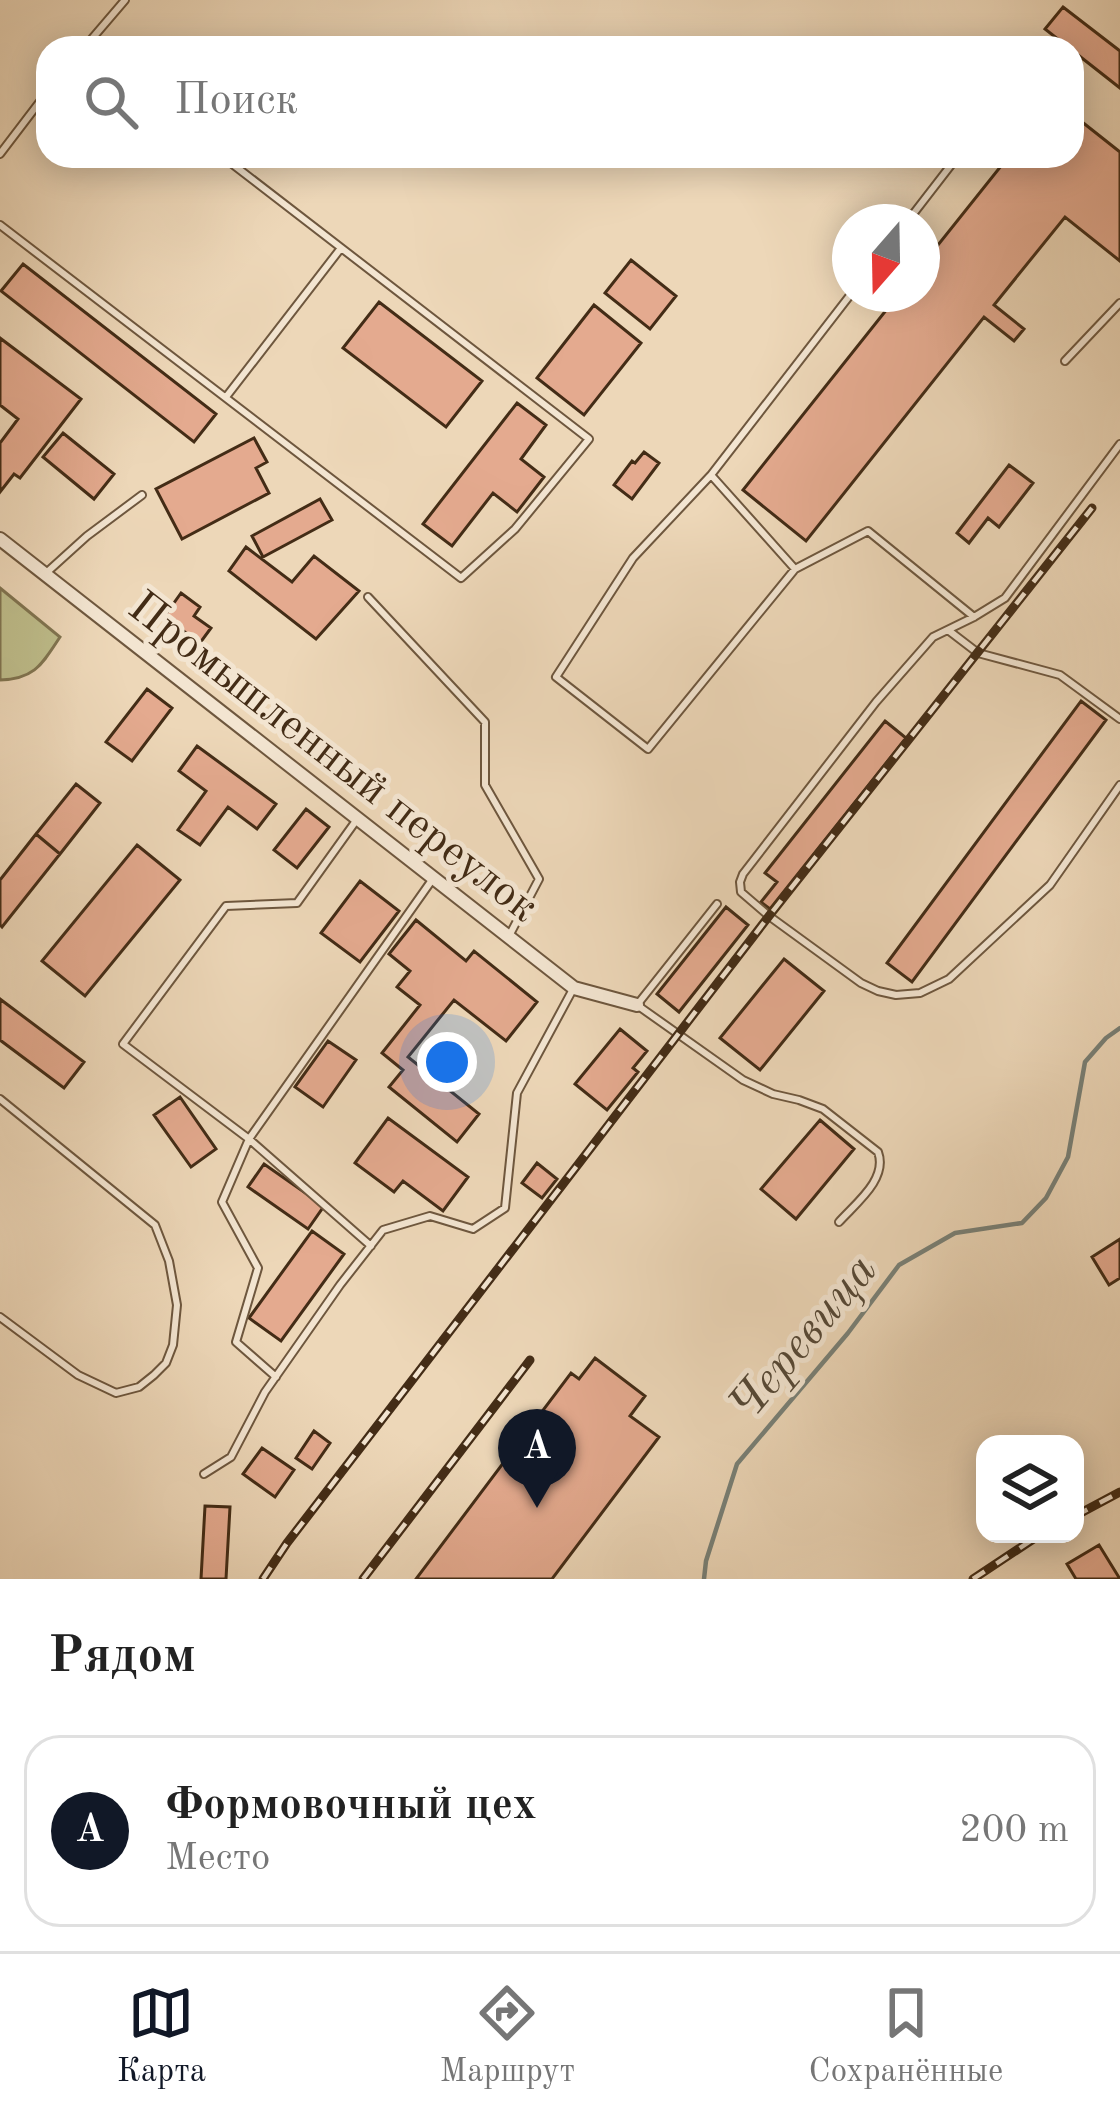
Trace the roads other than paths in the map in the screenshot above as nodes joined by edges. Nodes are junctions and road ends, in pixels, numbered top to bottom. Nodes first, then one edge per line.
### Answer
1 (125, 0) edge
2 (94, 36) edge
3 (36, 107) edge
4 (0, 154) edge
5 (238, 168) edge
6 (949, 168) edge
7 (921, 204) edge
8 (0, 225) edge
9 (341, 248) junction
10 (1120, 303) edge
11 (837, 312) edge
12 (1065, 361) dead end
13 (226, 397) junction
14 (1120, 444) edge
15 (711, 475) junction
16 (142, 495) dead end
17 (0, 539) edge
18 (795, 569) junction
19 (46, 574) junction
20 (368, 597) dead end
21 (974, 617) junction
22 (948, 630) junction
23 (1120, 719) edge
24 (1120, 785) edge
25 (358, 818) junction
26 (434, 878) junction
27 (717, 904) dead end
28 (509, 936) junction
29 (574, 988) junction
30 (637, 1005) junction
31 (0, 1099) edge
32 (249, 1139) junction
33 (839, 1222) dead end
34 (371, 1246) junction
35 (0, 1317) edge
36 (276, 1377) junction
37 (204, 1474) dead end

1 - 2 lane
3 - 4 lane
5 - 9 lane
6 - 7 lane
8 - 13 lane
9 - 13 lane
9 - 13 lane
10 - 12 lane
11 - 15 lane
14 - 21 lane
15 - 18 lane
15 - 18 lane
16 - 19 lane
17 - 19 street, Промышленный переулок
18 - 21 lane
19 - 25 street, Промышленный переулок
20 - 28 lane
21 - 22 lane
22 - 23 lane
22 - 24 lane
25 - 26 street, Промышленный переулок
25 - 32 lane
26 - 28 street, Промышленный переулок
26 - 32 lane
27 - 30 lane
28 - 29 street, Промышленный переулок
29 - 30 street, Промышленный переулок
29 - 34 lane
30 - 33 lane
31 - 35 lane
32 - 34 lane
32 - 36 lane
34 - 36 lane
36 - 37 lane

